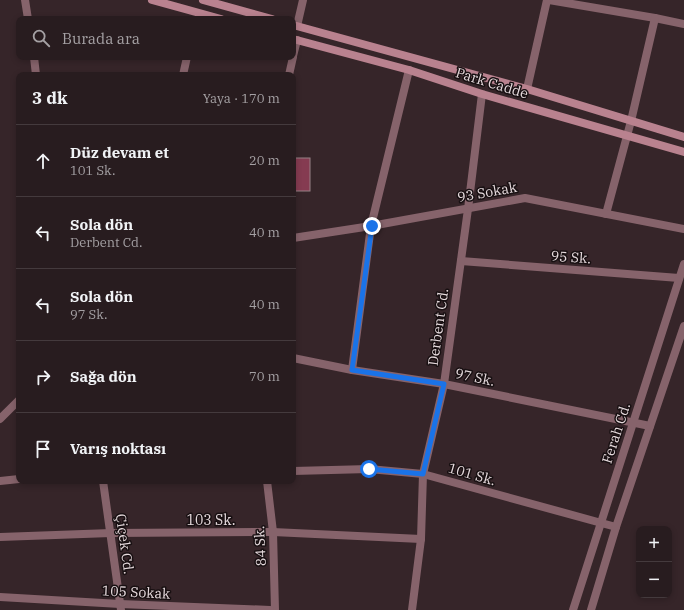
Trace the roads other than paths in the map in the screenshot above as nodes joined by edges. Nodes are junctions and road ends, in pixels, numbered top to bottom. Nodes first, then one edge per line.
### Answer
1 (25, 0) edge
2 (152, 0) edge
3 (204, 0) edge
4 (303, 0) edge
5 (548, 0) edge
6 (28, 16) edge
7 (196, 16) edge
8 (261, 16) edge
9 (655, 18) junction
10 (296, 23) edge
11 (684, 24) edge
12 (296, 26) edge
13 (296, 39) edge
14 (34, 60) edge
15 (186, 60) edge
16 (292, 60) edge
17 (409, 70) junction
18 (36, 72) edge
19 (184, 72) edge
20 (290, 72) edge
21 (527, 89) junction
22 (482, 94) junction
23 (631, 121) junction
24 (626, 136) junction
25 (684, 137) edge
26 (684, 152) edge
27 (468, 209) junction
28 (606, 214) junction
29 (372, 226) junction
30 (684, 229) edge
31 (296, 238) edge
32 (461, 261) junction
33 (684, 264) edge
34 (679, 278) junction
35 (684, 326) edge
36 (296, 359) edge
37 (352, 370) junction
38 (444, 384) junction
39 (16, 403) edge
40 (0, 419) edge
41 (633, 422) junction
42 (650, 426) junction
43 (296, 471) edge
44 (423, 474) junction
45 (16, 480) edge
46 (0, 481) edge
47 (103, 484) edge
48 (267, 484) edge
49 (600, 523) junction
50 (616, 527) junction
51 (273, 532) junction
52 (111, 534) junction
53 (0, 537) edge
54 (421, 539) junction
55 (0, 597) edge
56 (120, 607) edge
57 (270, 610) edge
58 (275, 610) edge
59 (412, 610) edge
60 (573, 610) edge
61 (591, 610) edge

1 - 6 street
2 - 7 main road
3 - 8 main road
4 - 10 street
5 - 9 street
5 - 21 street
9 - 11 street
9 - 23 street
12 - 21 main road, Park Cadde
13 - 17 main road, Park Cadde
14 - 18 street
15 - 19 street
16 - 20 street
17 - 22 main road, Park Cadde
17 - 29 street
21 - 23 main road, Park Cadde
22 - 24 main road, Park Cadde
22 - 27 street, Derbent Cd.
23 - 24 street
23 - 25 main road, Park Cadde
24 - 26 main road, Park Cadde
24 - 28 street
27 - 28 street, 93 Sokak
27 - 29 street, 93 Sokak
27 - 32 street, Derbent Cd.
28 - 30 street, 93 Sokak
29 - 31 street, 93 Sokak
29 - 37 street
32 - 34 street, 95 Sk.
32 - 38 street, Derbent Cd.
33 - 34 street, Ferah Cd.
34 - 41 street, Ferah Cd.
35 - 42 street
36 - 37 street, 97 Sk.
37 - 38 street, 97 Sk.
38 - 41 street, 97 Sk.
38 - 44 street, Derbent Cd.
39 - 40 street
41 - 42 street, 97 Sk.
41 - 49 street, Ferah Cd.
42 - 50 street
43 - 44 street, 101 Sk.
44 - 49 street, 101 Sk.
44 - 54 street, Derbent Cd.
45 - 46 street
47 - 52 street, Çiçek Cd.
48 - 51 street, 84 Sk.
49 - 50 street, 101 Sk.
49 - 60 street, Ferah Cd.
50 - 61 street
51 - 52 street, 103 Sk.
51 - 54 street, 103 Sk.
51 - 58 street, 84 Sk.
52 - 53 street, 103 Sk.
52 - 56 street, Çiçek Cd.
54 - 59 street, Derbent Cd.
55 - 56 street, 105 Sokak
56 - 57 street, 105 Sokak

